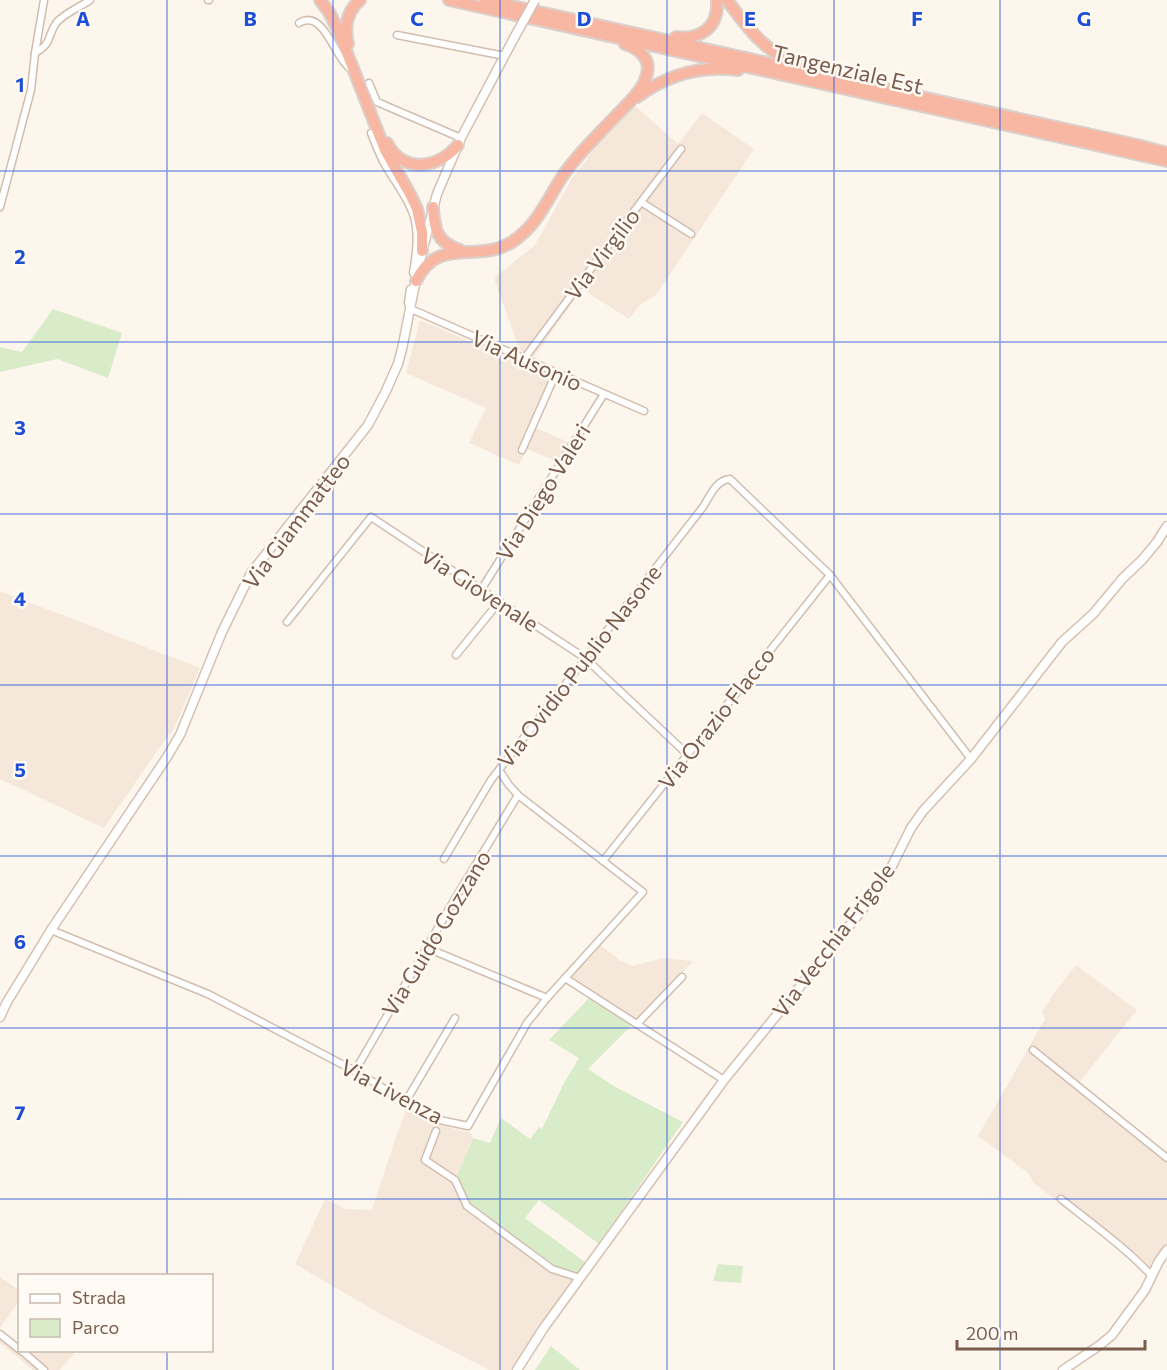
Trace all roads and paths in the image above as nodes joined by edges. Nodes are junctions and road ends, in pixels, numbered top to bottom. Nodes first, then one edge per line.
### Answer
1 (44, 0) edge
2 (90, 0) edge
3 (320, 0) edge
4 (360, 0) edge
5 (449, 0) edge
6 (485, 0) edge
7 (535, 0) edge
8 (717, 0) edge
9 (727, 0) edge
10 (299, 23) dead end
11 (595, 24) junction
12 (571, 27) junction
13 (397, 35) dead end
14 (35, 53) junction
15 (505, 56) junction
16 (351, 69) junction
17 (797, 77) junction
18 (846, 80) junction
19 (369, 82) dead end
20 (625, 106) junction
21 (371, 133) dead end
22 (459, 142) junction
23 (681, 149) dead end
24 (1167, 153) edge
25 (1167, 160) edge
26 (641, 202) junction
27 (0, 207) edge
28 (433, 207) junction
29 (691, 234) dead end
30 (422, 251) junction
31 (475, 252) junction
32 (416, 281) junction
33 (411, 309) junction
34 (524, 359) junction
35 (555, 373) junction
36 (604, 394) junction
37 (644, 411) dead end
38 (522, 450) dead end
39 (1167, 526) edge
40 (830, 574) junction
41 (481, 590) junction
42 (499, 602) junction
43 (287, 622) dead end
44 (456, 655) dead end
45 (585, 658) junction
46 (687, 754) junction
47 (971, 759) junction
48 (499, 770) junction
49 (518, 795) junction
50 (444, 859) dead end
51 (603, 861) junction
52 (51, 930) junction
53 (427, 948) junction
54 (682, 977) dead end
55 (565, 978) junction
56 (548, 998) junction
57 (4, 1000) edge
58 (0, 1017) edge
59 (455, 1018) dead end
60 (637, 1024) junction
61 (1033, 1050) dead end
62 (355, 1071) junction
63 (724, 1080) junction
64 (406, 1101) junction
65 (436, 1131) dead end
66 (1167, 1158) edge
67 (1061, 1199) dead end
68 (1167, 1250) edge
69 (1152, 1276) junction
70 (580, 1278) junction
71 (0, 1334) edge
72 (18, 1348) edge
73 (22, 1352) edge
74 (44, 1370) edge
75 (517, 1370) edge
76 (1063, 1370) edge

1 - 14 street
2 - 14 street
3 - 16 highway
4 - 22 highway
5 - 12 highway, Tangenziale Est
6 - 11 highway, Tangenziale Est
7 - 15 street, Via Giammatteo, bridge
8 - 11 highway
9 - 18 highway
10 - 16 street
11 - 18 highway, Tangenziale Est
12 - 17 highway, Tangenziale Est
12 - 20 highway
13 - 15 street
14 - 27 street
15 - 22 street, Via Giammatteo
16 - 30 highway
17 - 20 highway
17 - 25 highway, Tangenziale Est
18 - 24 highway, Tangenziale Est
19 - 22 street
20 - 31 highway
21 - 33 street
22 - 28 street, Via Giammatteo
23 - 26 street, Via Virgilio
26 - 29 street
26 - 34 street, Via Virgilio
28 - 30 street, Via Giammatteo
28 - 31 highway
30 - 32 street, Via Giammatteo
31 - 32 highway
32 - 33 street, Via Giammatteo
33 - 34 street, Via Ausonio
33 - 52 street, Via Giammatteo
34 - 35 street, Via Ausonio
35 - 36 street, Via Ausonio
35 - 38 street
36 - 37 street, Via Ausonio
36 - 41 street, Via Diego Valeri
39 - 47 street, Via Vecchia Frigole
40 - 45 street, Via Ovidio Publio Nasone
40 - 46 street, Via Orazio Flacco
40 - 47 street
41 - 42 street, Via Giovenale
41 - 43 street, Via Giovenale
42 - 44 street
42 - 45 street, Via Giovenale
45 - 46 street, Via Giovenale
45 - 48 street, Via Ovidio Publio Nasone
46 - 51 street, Via Orazio Flacco
47 - 63 street, Via Vecchia Frigole
48 - 49 street
48 - 50 street, Via Ovidio Publio Nasone
49 - 51 street
49 - 53 street, Via Guido Gozzano
51 - 55 street, Via Livenza
52 - 57 street, Via Giammatteo
52 - 62 street, Via Livenza
53 - 56 street
53 - 62 street, Via Guido Gozzano
54 - 60 street
55 - 56 street, Via Livenza
55 - 60 street
56 - 64 street, Via Livenza
57 - 58 street, Via Giammatteo
59 - 64 street
60 - 63 street
61 - 66 street
62 - 64 street, Via Livenza
63 - 70 street, Via Vecchia Frigole
65 - 70 street
67 - 69 street
68 - 69 street
69 - 76 street
70 - 75 street, Via Vecchia Frigole
71 - 72 street
73 - 74 street

